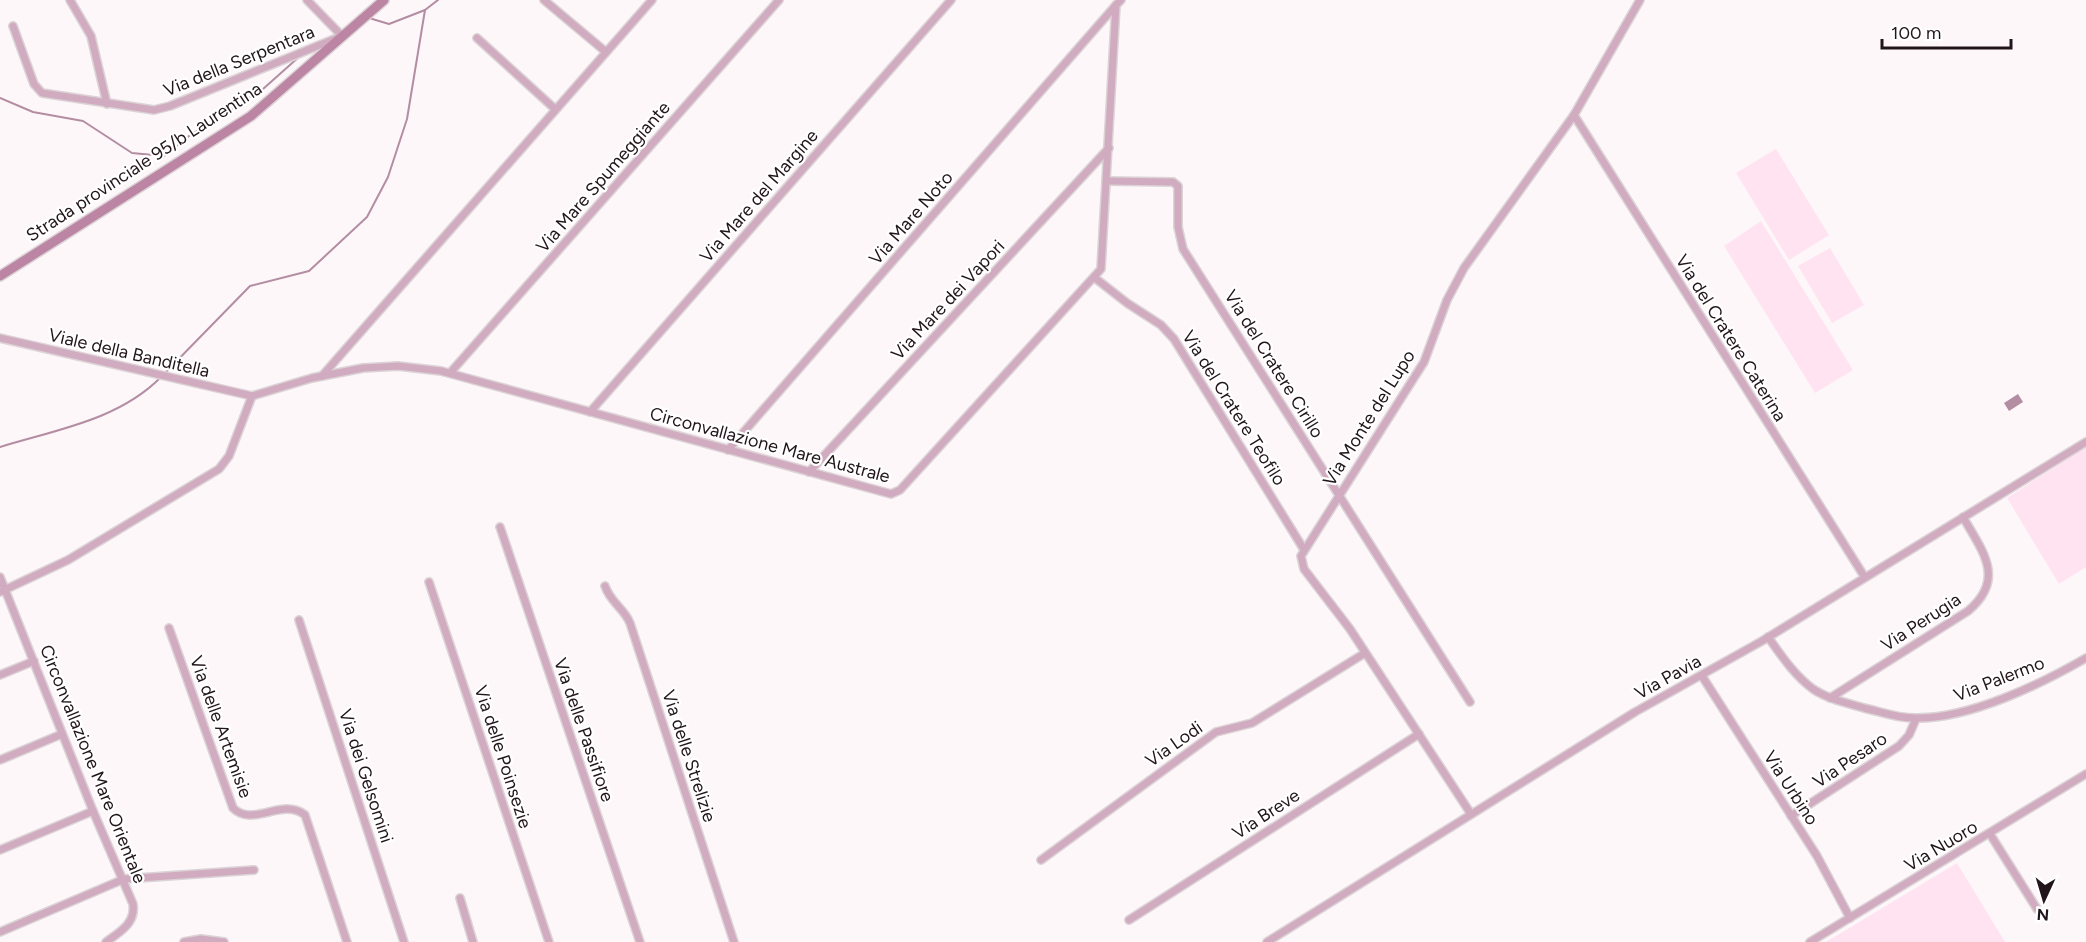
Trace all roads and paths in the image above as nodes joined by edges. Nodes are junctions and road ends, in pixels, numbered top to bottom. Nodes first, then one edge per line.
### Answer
1 (70, 0) edge
2 (307, 0) edge
3 (384, 0) edge
4 (544, 0) edge
5 (652, 0) edge
6 (779, 0) edge
7 (951, 0) edge
8 (1640, 0) edge
9 (1118, 3) edge
10 (13, 26) dead end
11 (342, 36) junction
12 (477, 38) dead end
13 (606, 52) junction
14 (107, 104) junction
15 (555, 110) junction
16 (1574, 115) junction
17 (1109, 148) junction
18 (1107, 181) junction
19 (0, 276) edge
20 (1095, 278) junction
21 (0, 338) edge
22 (450, 373) junction
23 (322, 376) junction
24 (252, 396) junction
25 (590, 412) junction
26 (2086, 442) edge
27 (729, 450) junction
28 (809, 472) junction
29 (1338, 495) junction
30 (1963, 517) junction
31 (500, 527) dead end
32 (1303, 548) junction
33 (1864, 576) junction
34 (0, 577) edge
35 (429, 582) dead end
36 (605, 586) dead end
37 (2, 591) edge
38 (299, 620) dead end
39 (169, 628) dead end
40 (1768, 637) junction
41 (1365, 653) junction
42 (2086, 658) edge
43 (34, 661) junction
44 (0, 675) edge
45 (1702, 676) junction
46 (1830, 698) junction
47 (1470, 702) dead end
48 (1916, 718) junction
49 (62, 734) junction
50 (1419, 734) junction
51 (0, 760) edge
52 (2086, 774) edge
53 (93, 811) junction
54 (1471, 814) junction
55 (1791, 816) junction
56 (1990, 834) junction
57 (0, 850) edge
58 (1041, 860) dead end
59 (254, 870) dead end
60 (124, 879) junction
61 (460, 898) dead end
62 (2037, 909) dead end
63 (1850, 918) junction
64 (1129, 920) dead end
65 (0, 932) edge
66 (190, 941) edge
67 (106, 942) edge
68 (224, 942) edge
69 (347, 942) edge
70 (404, 942) edge
71 (473, 942) edge
72 (549, 942) edge
73 (640, 942) edge
74 (734, 942) edge
75 (1267, 942) edge
76 (1810, 942) edge

1 - 14 street
2 - 11 street
3 - 11 main road, Strada provinciale 95/b Laurentina
4 - 13 street
5 - 13 street
6 - 22 street, Via Mare Spumeggiante
7 - 25 street, Via Mare del Margine
8 - 16 street, Via Monte del Lupo
9 - 17 street, Circonvallazione Mare Australe
9 - 27 street, Via Mare Noto
10 - 14 street, Via della Serpentara
11 - 14 street, Via della Serpentara
11 - 19 main road, Strada provinciale 95/b Laurentina
12 - 15 street
13 - 15 street
15 - 23 street
16 - 29 street, Via Monte del Lupo
16 - 33 street, Via del Cratere Caterina
17 - 18 street, Circonvallazione Mare Australe
17 - 28 street, Via Mare dei Vapori
18 - 20 street, Circonvallazione Mare Australe
18 - 29 street, Via del Cratere Cirillo
20 - 28 street, Circonvallazione Mare Australe
20 - 32 street, Via del Cratere Teofilo
21 - 24 street, Viale della Banditella
22 - 23 street, Circonvallazione Mare Australe
22 - 25 street, Circonvallazione Mare Australe
23 - 24 street, Circonvallazione Mare Australe
24 - 37 street
25 - 27 street, Circonvallazione Mare Australe
26 - 30 street, Via Pavia
27 - 28 street, Circonvallazione Mare Australe
29 - 32 street, Via Monte del Lupo
29 - 47 street, Via del Cratere Cirillo
30 - 33 street, Via Pavia
30 - 46 street, Via Perugia
31 - 73 street, Via delle Passifiore
32 - 41 street
33 - 40 street, Via Pavia
34 - 37 street, Circonvallazione Mare Orientale
35 - 72 street, Via delle Poinsezie
36 - 74 street, Via delle Strelizie
37 - 43 street, Circonvallazione Mare Orientale
38 - 70 street, Via dei Gelsomini
39 - 69 street, Via delle Artemisie
40 - 45 street, Via Pavia
40 - 46 street, Via Palermo
41 - 50 street
41 - 58 street, Via Lodi
42 - 48 street, Via Palermo
43 - 44 street
43 - 49 street, Circonvallazione Mare Orientale
45 - 54 street, Via Pavia
45 - 55 street, Via Urbino
46 - 48 street, Via Palermo
48 - 55 street, Via Pesaro
49 - 51 street
49 - 53 street, Circonvallazione Mare Orientale
50 - 54 street
50 - 64 street, Via Breve
52 - 56 street, Via Nuoro
53 - 57 street
53 - 60 street, Circonvallazione Mare Orientale
54 - 75 street, Via Pavia
55 - 63 street, Via Urbino
56 - 62 street
56 - 63 street, Via Nuoro
59 - 60 street
60 - 65 street
60 - 67 street, Circonvallazione Mare Orientale
61 - 71 street
63 - 76 street, Via Nuoro
66 - 68 street

